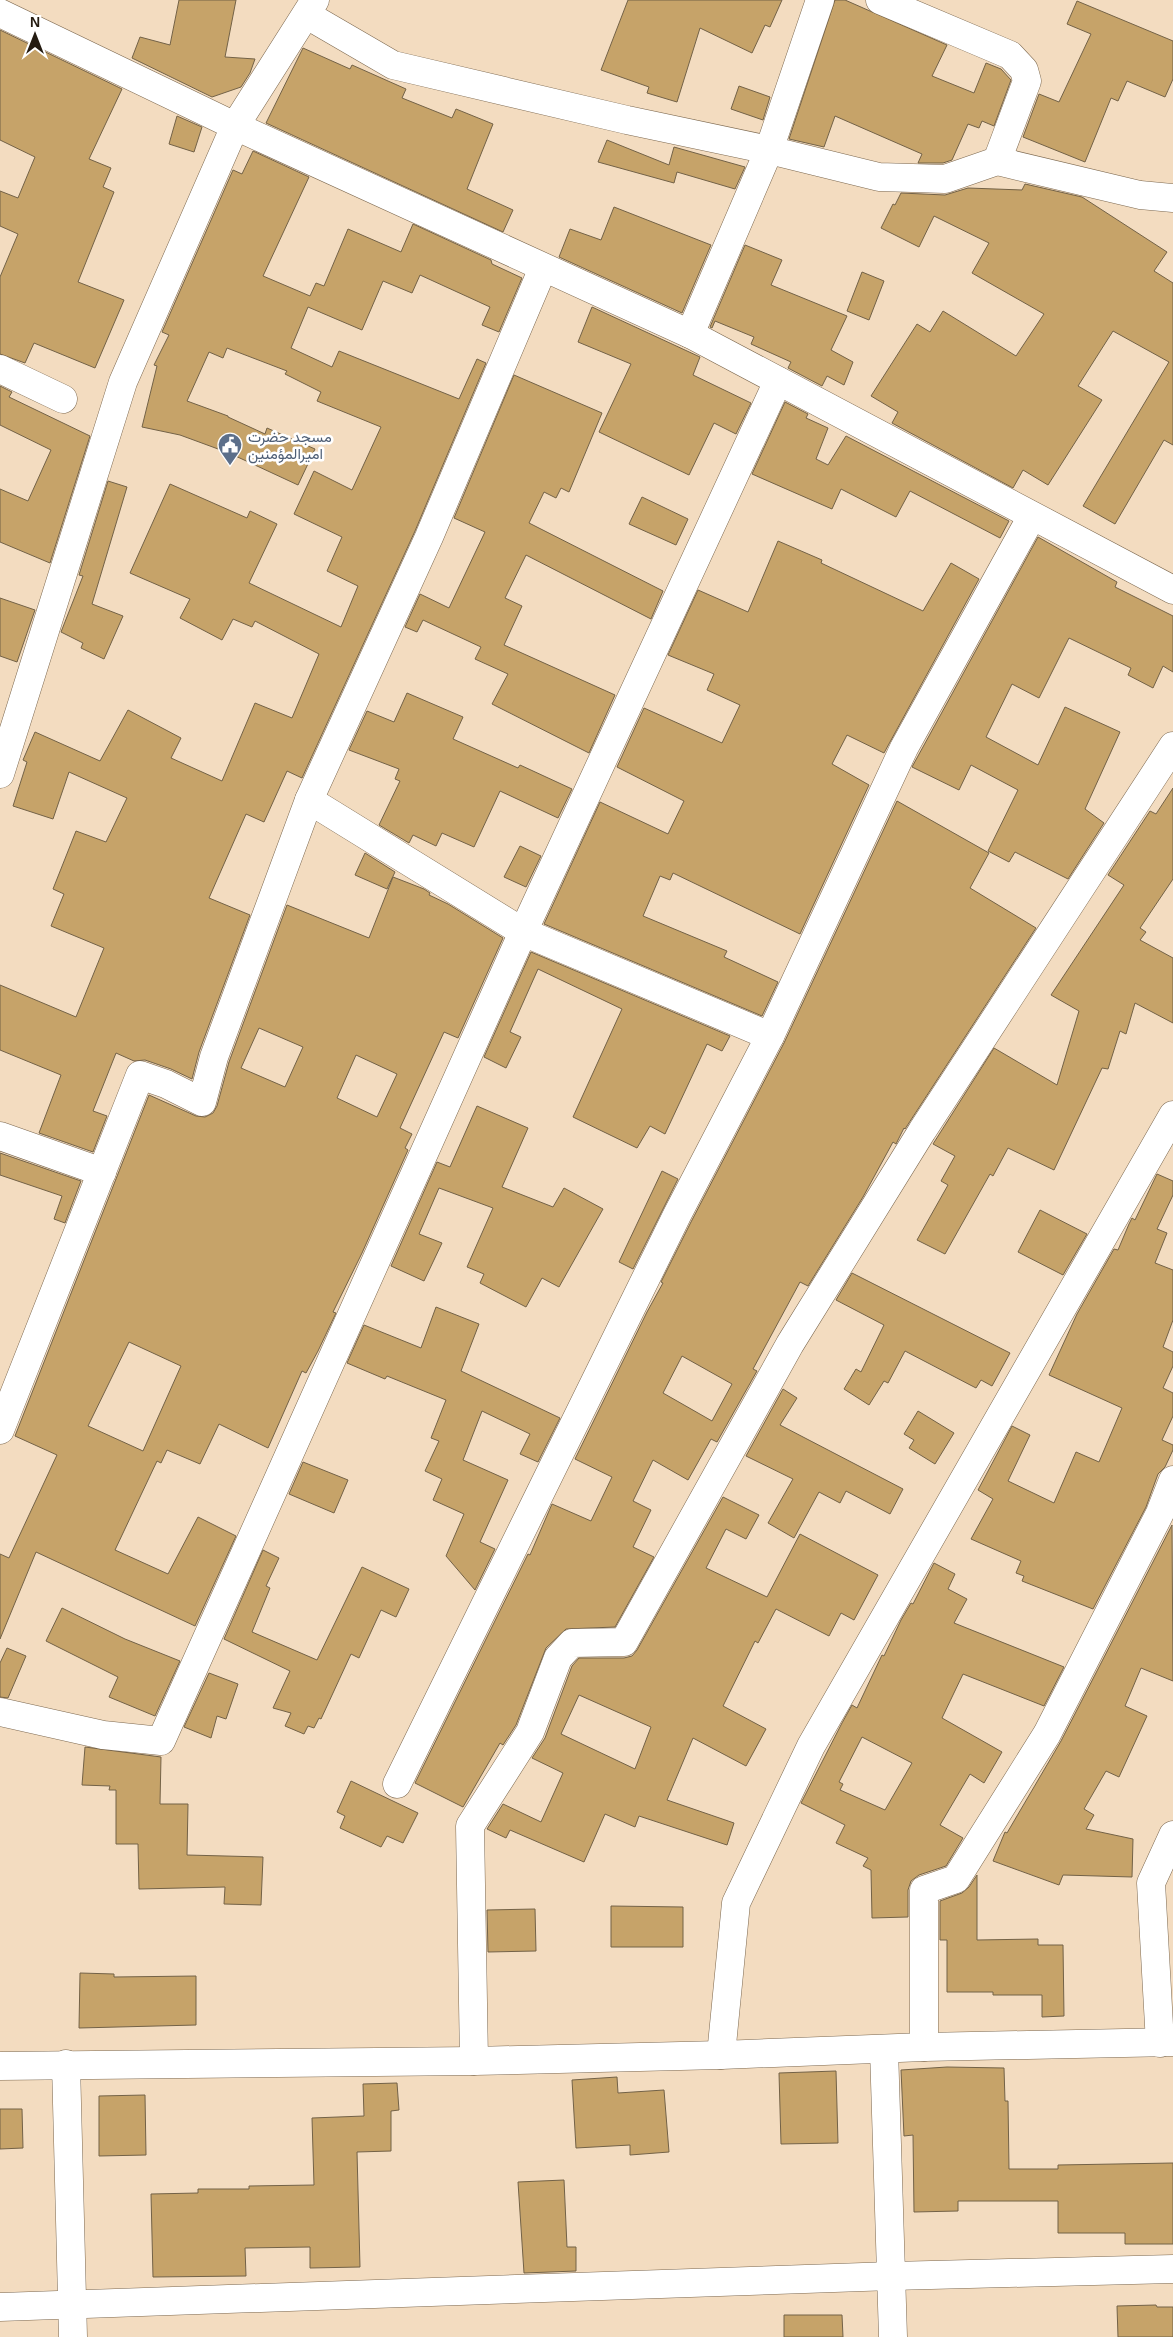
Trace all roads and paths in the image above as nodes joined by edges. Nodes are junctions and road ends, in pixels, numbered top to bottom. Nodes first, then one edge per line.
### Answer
1 (820, 0) edge
2 (880, 0) edge
3 (311, 8) edge
4 (0, 12) edge
5 (235, 126) junction
6 (769, 150) junction
7 (997, 161) junction
8 (1173, 198) edge
9 (543, 268) junction
10 (690, 334) junction
11 (0, 369) edge
12 (778, 381) junction
13 (63, 399) dead end
14 (1032, 516) junction
15 (1173, 590) edge
16 (1173, 746) edge
17 (0, 774) edge
18 (308, 800) junction
19 (523, 932) junction
20 (770, 1036) junction
21 (1173, 1115) edge
22 (0, 1136) edge
23 (102, 1172) junction
24 (0, 1430) edge
25 (1173, 1480) edge
26 (0, 1712) edge
27 (398, 1784) dead end
28 (1173, 1836) edge
29 (1166, 2042) edge
30 (924, 2047) junction
31 (884, 2049) junction
32 (721, 2055) junction
33 (474, 2061) junction
34 (66, 2064) junction
35 (0, 2066) edge
36 (1173, 2269) edge
37 (892, 2276) junction
38 (72, 2304) junction
39 (0, 2307) edge
40 (74, 2337) edge
41 (893, 2337) edge

1 - 6 street
2 - 7 street
3 - 5 street
3 - 6 street
4 - 5 street
5 - 9 street
5 - 17 street
6 - 7 street
6 - 10 street
7 - 8 street
9 - 10 street
9 - 18 street
10 - 12 street
11 - 13 street
12 - 14 street
12 - 19 street
14 - 15 street
14 - 20 street
16 - 33 street
18 - 19 street
18 - 23 street
19 - 20 street
19 - 26 street
20 - 27 street
21 - 32 street
22 - 23 street
23 - 24 street
25 - 30 street
28 - 29 street
29 - 30 street
30 - 31 street
31 - 32 street
31 - 37 street
32 - 33 street
33 - 34 street
34 - 35 street
34 - 38 street
36 - 37 street
37 - 38 street
37 - 41 street
38 - 39 street
38 - 40 street

